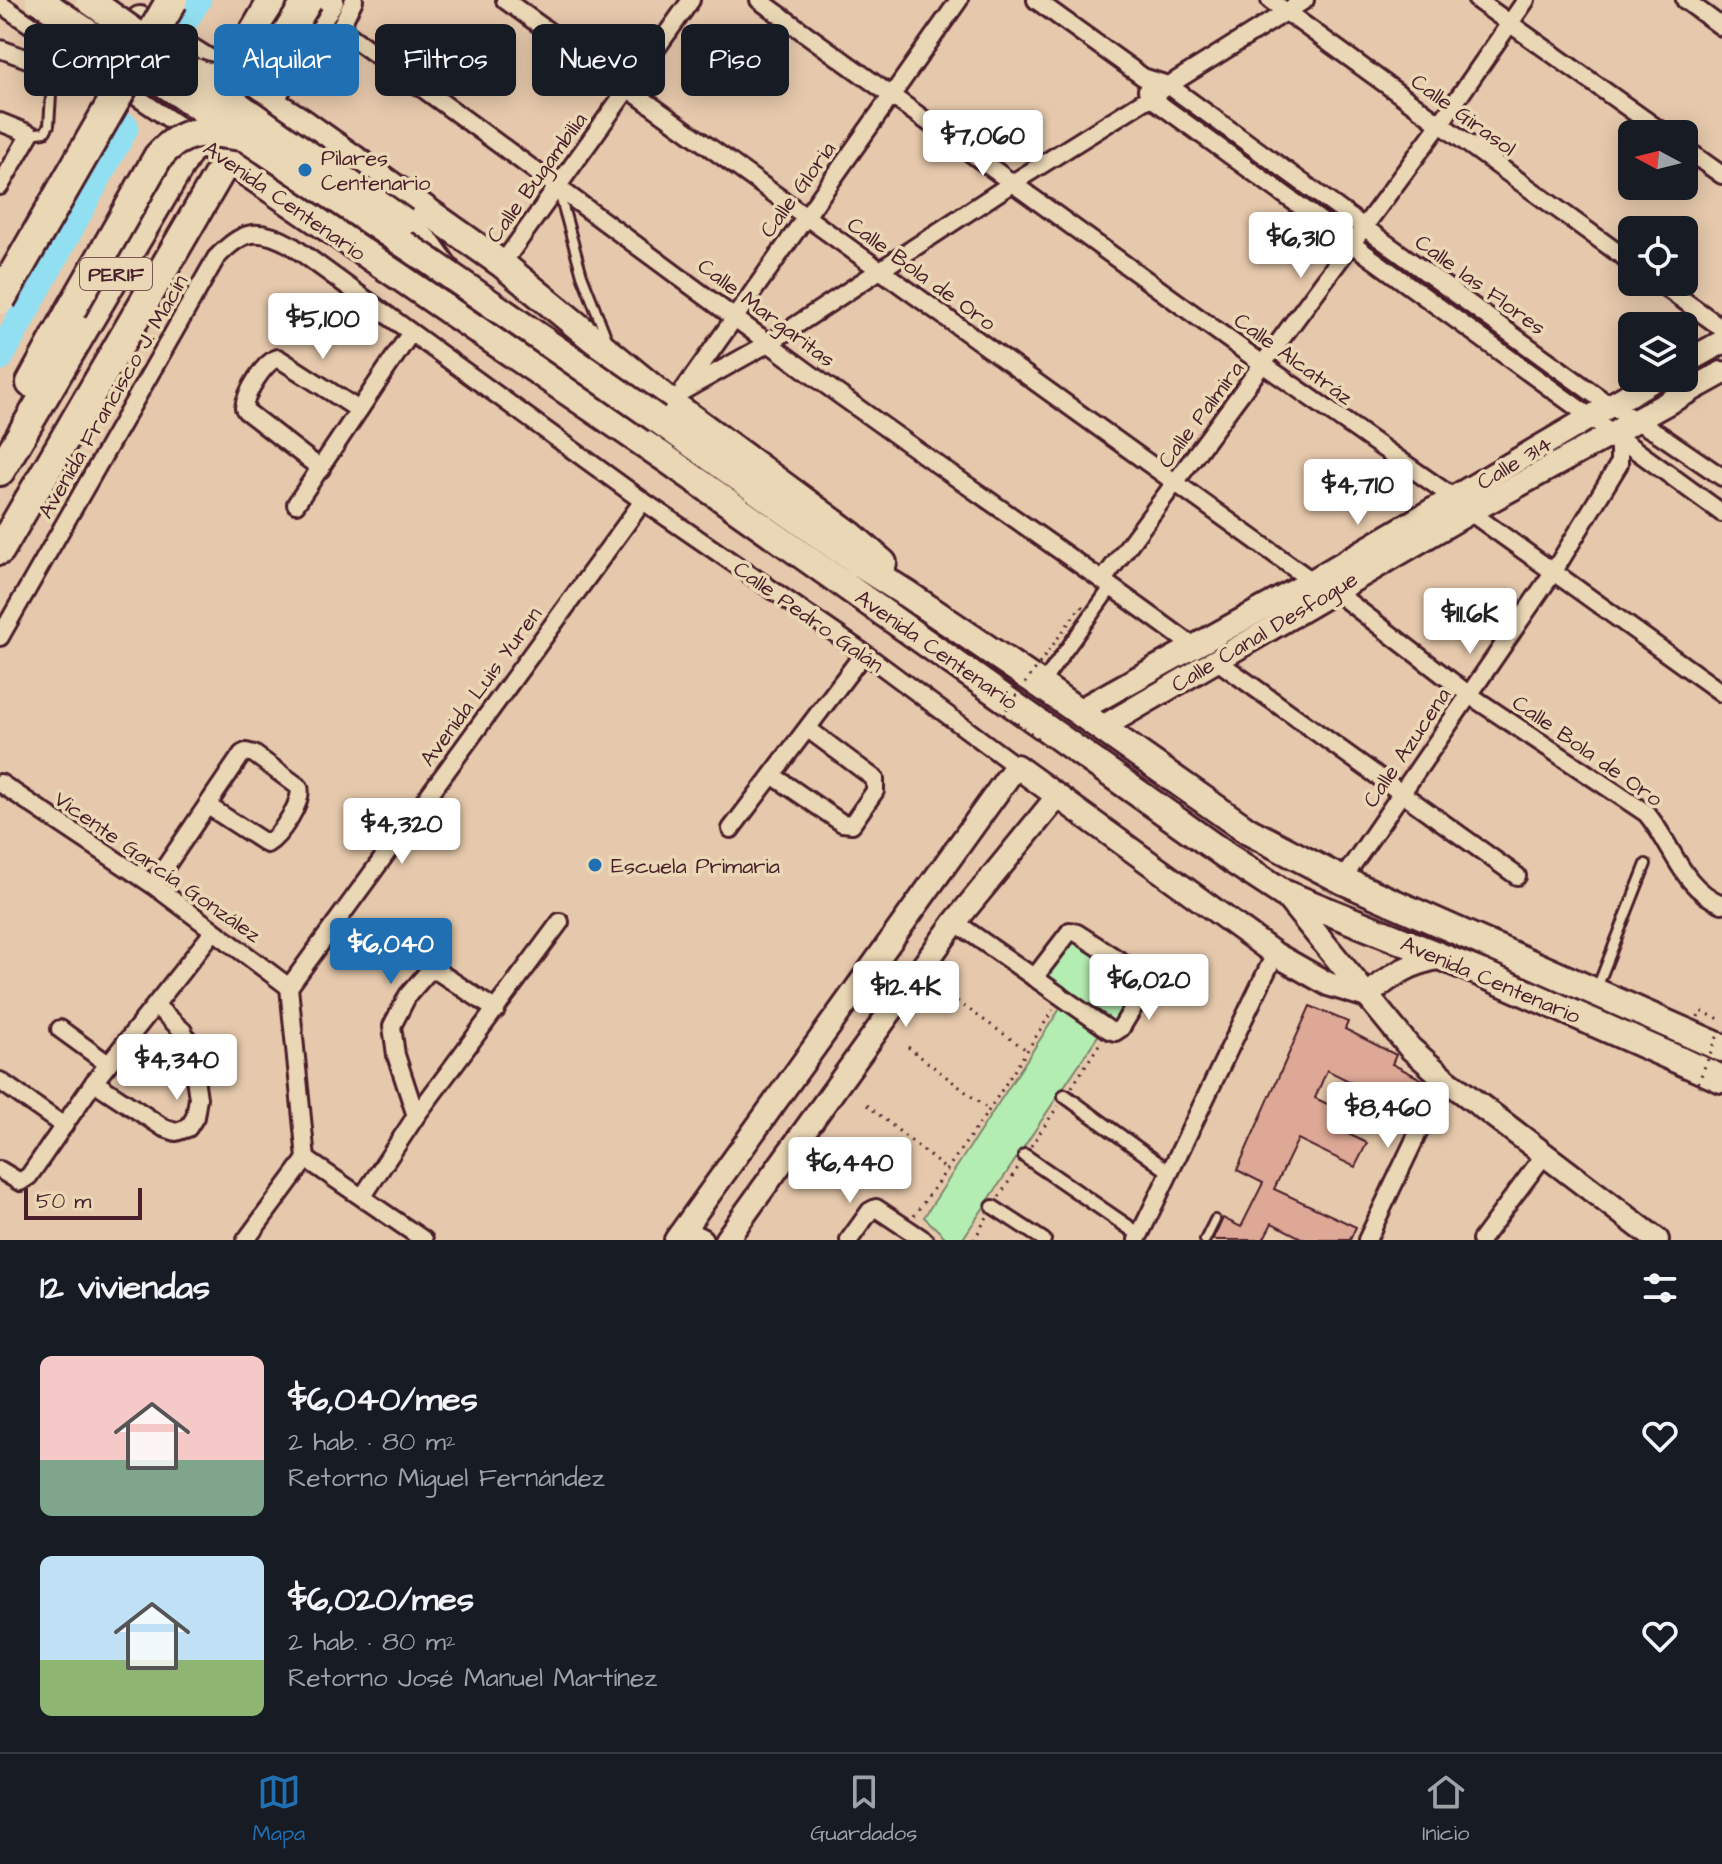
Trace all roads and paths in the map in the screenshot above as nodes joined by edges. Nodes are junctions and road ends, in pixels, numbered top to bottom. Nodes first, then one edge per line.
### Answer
1 (39, 0) edge
2 (89, 0) edge
3 (107, 0) edge
4 (149, 0) edge
5 (172, 0) edge
6 (273, 0) edge
7 (308, 0) edge
8 (329, 0) edge
9 (354, 0) edge
10 (505, 0) edge
11 (691, 0) edge
12 (759, 0) edge
13 (959, 0) edge
14 (1036, 0) edge
15 (1270, 0) edge
16 (1305, 0) edge
17 (1477, 0) edge
18 (1526, 0) edge
19 (1685, 0) edge
20 (0, 4) edge
21 (1287, 12) junction
22 (1509, 23) junction
23 (31, 24) edge
24 (96, 24) edge
25 (124, 24) edge
26 (259, 24) edge
27 (539, 24) edge
28 (1722, 27) edge
29 (665, 36) edge
30 (0, 49) edge
31 (24, 56) edge
32 (214, 66) edge
33 (198, 74) edge
34 (198, 75) edge
35 (1143, 77) junction
36 (1168, 85) junction
37 (51, 96) edge
38 (136, 96) edge
39 (218, 96) edge
40 (260, 96) edge
41 (622, 96) edge
42 (639, 96) edge
43 (891, 97) junction
44 (1150, 97) junction
45 (268, 101) junction
46 (1645, 120) edge
47 (0, 122) edge
48 (302, 122) junction
49 (1440, 124) junction
50 (30, 134) junction
51 (196, 138) junction
52 (235, 148) junction
53 (1698, 158) edge
54 (1722, 175) edge
55 (1014, 182) junction
56 (262, 183) junction
57 (558, 185) junction
58 (0, 186) edge
59 (805, 215) junction
60 (1364, 226) junction
61 (253, 232) joint
62 (1351, 245) junction
63 (1618, 253) edge
64 (0, 260) edge
65 (502, 264) junction
66 (879, 270) junction
67 (1677, 296) edge
68 (0, 299) edge
69 (735, 316) junction
70 (468, 325) junction
71 (1722, 328) edge
72 (410, 334) junction
73 (1722, 342) edge
74 (769, 343) junction
75 (1698, 355) edge
76 (614, 358) junction
77 (1264, 365) junction
78 (1722, 373) edge
79 (1633, 392) edge
80 (670, 404) junction
81 (359, 410) junction
82 (1600, 411) junction
83 (1636, 419) junction
84 (1613, 432) junction
85 (0, 441) edge
86 (321, 469) junction
87 (0, 471) edge
88 (1722, 477) edge
89 (1175, 483) junction
90 (643, 501) junction
91 (296, 504) dead end
92 (1462, 505) junction
93 (1722, 513) edge
94 (0, 550) edge
95 (1554, 571) junction
96 (1108, 583) junction
97 (1322, 586) junction
98 (0, 637) edge
99 (1194, 647) junction
100 (864, 653) junction
101 (1216, 660) junction
102 (1043, 676) junction
103 (1722, 693) edge
104 (1468, 694) junction
105 (1078, 711) junction
106 (1101, 728) junction
107 (808, 729) junction
108 (1038, 738) dead end
109 (1016, 766) junction
110 (772, 775) junction
111 (0, 783) edge
112 (1402, 794) junction
113 (1058, 796) junction
114 (208, 806) junction
115 (731, 829) dead end
116 (1646, 864) dead end
117 (1517, 876) dead end
118 (1342, 880) junction
119 (153, 885) junction
120 (1283, 893) junction
121 (1722, 904) edge
122 (560, 922) dead end
123 (955, 922) junction
124 (213, 932) junction
125 (1319, 936) junction
126 (1275, 954) junction
127 (1443, 957) junction
128 (1296, 966) junction
129 (1034, 978) junction
130 (289, 987) junction
131 (944, 992) dead end
132 (1595, 993) junction
133 (1367, 996) junction
134 (1062, 997) junction
135 (157, 1007) junction
136 (496, 1010) junction
137 (1700, 1011) dead end
138 (1722, 1022) edge
139 (60, 1029) dead end
140 (908, 1047) dead end
141 (1722, 1048) edge
142 (1028, 1051) junction
143 (108, 1064) junction
144 (1444, 1078) junction
145 (0, 1081) edge
146 (1710, 1081) edge
147 (94, 1082) junction
148 (1065, 1096) dead end
149 (867, 1105) dead end
150 (989, 1110) junction
151 (416, 1116) junction
152 (64, 1126) junction
153 (1545, 1154) junction
154 (1025, 1156) dead end
155 (306, 1159) junction
156 (0, 1170) edge
157 (948, 1171) junction
158 (1171, 1173) junction
159 (363, 1196) junction
160 (993, 1207) dead end
161 (1215, 1220) dead end
162 (902, 1234) edge
163 (688, 1236) edge
164 (1645, 1236) edge
165 (1139, 1237) edge
166 (246, 1240) edge
167 (424, 1240) edge
168 (726, 1240) edge
169 (849, 1240) edge
170 (924, 1240) edge
171 (1044, 1240) edge
172 (1205, 1240) edge
173 (1367, 1240) edge
174 (1481, 1240) edge

1 - 52 main road, bridge
2 - 25 main road, bridge
3 - 24 street
3 - 32 main road, Avenida Centenario
4 - 64 highway, bridge
5 - 68 highway, bridge
6 - 26 highway, PERIF
7 - 33 highway, bridge
8 - 45 highway, PERIF
9 - 57 street, Calle Margaritas
10 - 27 street, Calle Bola de Oro
11 - 29 street, Calle Bugambilia
12 - 43 street, Calle Alcatráz
13 - 43 street, Calle Gloria
14 - 35 street, Calle las Flores
15 - 21 street, Calle Girasol
16 - 21 street
17 - 22 street
18 - 22 street, Calle Palmira
19 - 28 street
20 - 23 street
21 - 36 street
21 - 49 street, Calle Girasol
22 - 46 street
22 - 49 street, Calle Palmira
30 - 31 street
34 - 70 main road, bridge
35 - 36 street, Calle las Flores
35 - 44 street
36 - 44 street
36 - 60 street, Calle las Flores
37 - 50 lane
38 - 51 street
39 - 51 highway, PERIF
40 - 45 main road, Avenida Centenario
41 - 57 street, Calle Bugambilia
42 - 59 street, Calle Bola de Oro
43 - 55 street, Calle Alcatráz
43 - 59 street, Calle Gloria
44 - 55 street
44 - 62 street, Calle las Flores
45 - 48 main road, Avenida Centenario
45 - 52 highway, PERIF
47 - 50 street
48 - 56 main road
48 - 65 main road, Avenida Centenario
49 - 60 street, Calle Palmira
49 - 63 street, Calle Girasol
50 - 58 street
51 - 52 main road, Avenida Centenario
51 - 87 highway, PERIF
52 - 56 main road, Avenida Centenario
52 - 80 main road, Avenida Centenario, bridge
52 - 85 highway, bridge
52 - 94 highway, PERIF
53 - 54 street
55 - 66 street
55 - 77 street, Calle Alcatráz
56 - 70 main road, Avenida Centenario
57 - 65 street, Calle Bugambilia
57 - 69 street, Calle Margaritas
57 - 76 lane
59 - 66 street, Calle Bola de Oro
59 - 69 street, Calle Gloria
60 - 62 street, Calle Palmira
60 - 82 street, Calle las Flores
61 - 72 street, Calle Pedro Galán
61 - 98 street, Avenida Francisco J. Macín
62 - 77 street, Calle Palmira
62 - 82 street, Calle las Flores
65 - 76 main road, Avenida Centenario
66 - 74 street
66 - 89 street, Calle Bola de Oro
67 - 71 street
69 - 74 street, Calle Margaritas
69 - 80 street, Calle Gloria
70 - 120 main road, Avenida Centenario
72 - 81 street
72 - 90 street, Calle Pedro Galán
73 - 75 street
74 - 80 street
74 - 96 street, Calle Margaritas
76 - 80 main road, Avenida Centenario
77 - 89 street, Calle Palmira
77 - 92 street, Calle Alcatráz
78 - 83 street
79 - 82 street, Calle 314
80 - 102 main road, Avenida Centenario
81 - 86 street
81 - 86 street
82 - 83 street, Calle las Flores
82 - 84 street, Calle las Flores
82 - 92 street, Calle 314
83 - 84 street
83 - 88 street
84 - 92 street
84 - 93 street, Calle las Flores
84 - 95 street, Calle Azucena
86 - 91 street
89 - 96 street, Calle Palmira
89 - 97 street, Calle Bola de Oro
90 - 100 street, Calle Pedro Galán
90 - 130 street, Avenida Luis Yuren
92 - 95 street, Calle Alcatráz
92 - 97 street, Calle 314
95 - 103 street, Calle Alcatráz
95 - 104 street, Calle Azucena
96 - 99 street, Calle Margaritas
96 - 102 street
97 - 99 street, Calle 314
97 - 101 street, Calle Canal Desfogue
97 - 104 street, Calle Bola de Oro
99 - 105 street, Calle 314
100 - 107 street
100 - 109 street, Calle Pedro Galán
101 - 106 street, Calle Canal Desfogue
101 - 112 street
102 - 105 main road, Avenida Centenario
102 - 108 path, bridge
104 - 112 street, Calle Azucena
104 - 121 street, Calle Bola de Oro
105 - 106 main road, Avenida Centenario
106 - 118 main road, Avenida Centenario
107 - 110 street
107 - 110 street
109 - 113 street, Calle Pedro Galán
109 - 163 street
110 - 115 street
111 - 119 street, Vicente García González
112 - 117 street
112 - 118 street, Calle Azucena
113 - 123 street
113 - 126 street, Calle Pedro Galán
114 - 114 street
114 - 119 street
116 - 132 lane
118 - 132 main road, Avenida Centenario
119 - 124 street, Vicente García González
120 - 125 street
120 - 127 main road, Avenida Centenario
122 - 136 street
123 - 129 street
123 - 168 street
124 - 130 street, Vicente García González
124 - 135 street
125 - 128 street
125 - 133 street
126 - 128 street, Calle Pedro Galán
126 - 158 street
127 - 133 street
127 - 146 main road, Avenida Centenario
128 - 133 street, Calle Pedro Galán
129 - 134 street
129 - 134 street
130 - 155 street
131 - 142 path
132 - 141 main road, Avenida Centenario
133 - 144 street
134 - 142 path
135 - 143 street
135 - 147 street
136 - 151 street
136 - 151 street
137 - 138 path
138 - 146 path, bridge
139 - 143 street
140 - 150 path
142 - 150 path
143 - 147 street
144 - 153 street
144 - 173 street
145 - 152 street
147 - 152 street
148 - 158 street
149 - 157 path
150 - 157 path
151 - 159 street
152 - 156 street
153 - 164 street
153 - 174 street
154 - 165 street
155 - 159 street
155 - 166 street
157 - 162 path
158 - 165 street
159 - 167 street
160 - 171 street
161 - 172 lane
162 - 169 street
162 - 170 street

